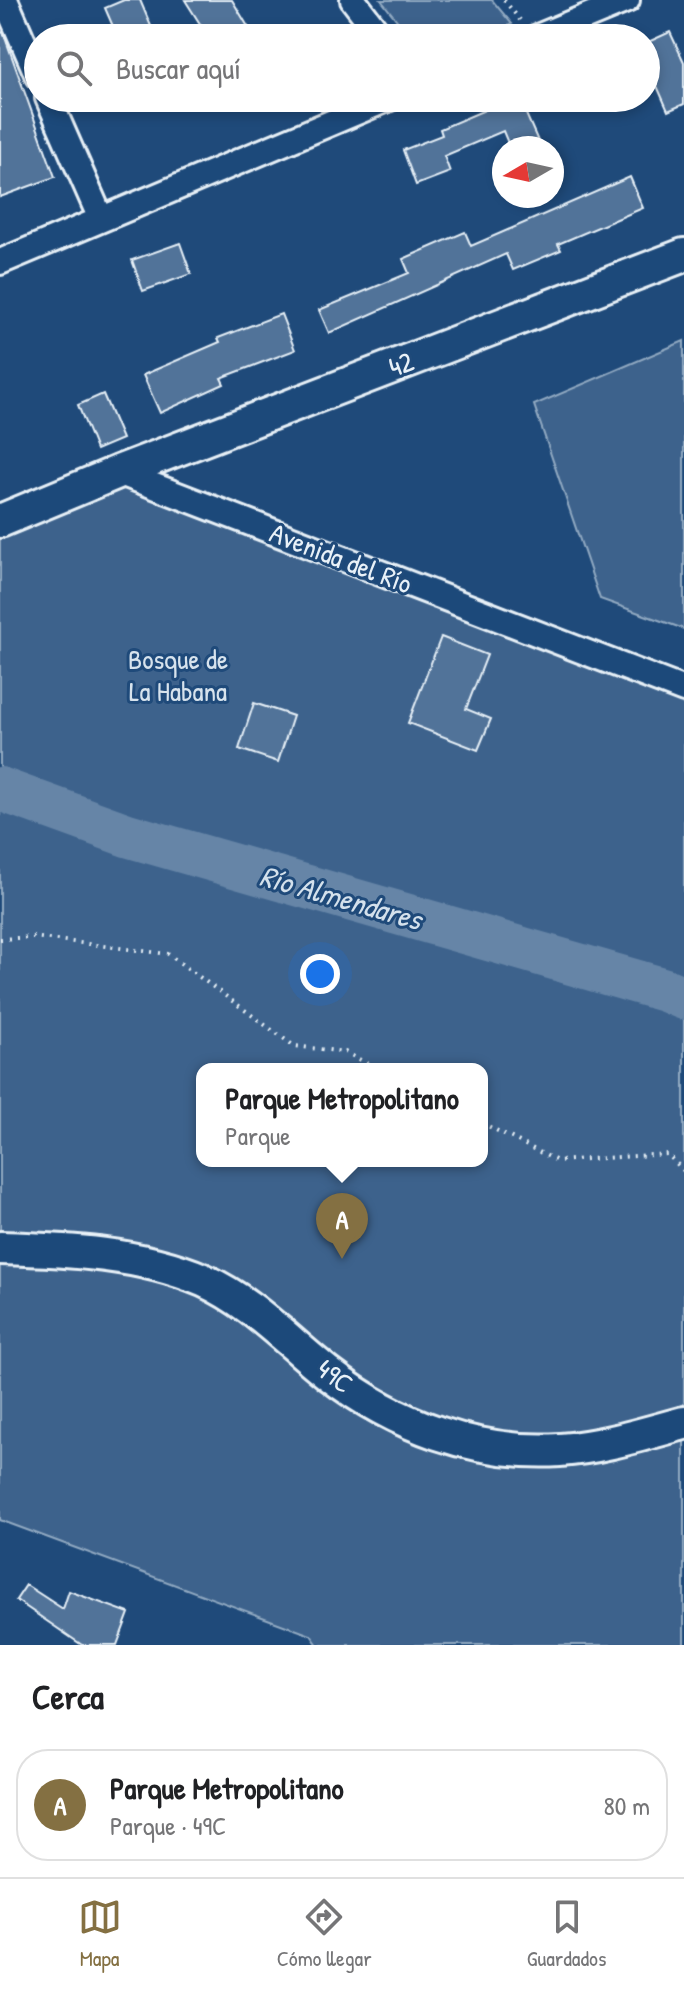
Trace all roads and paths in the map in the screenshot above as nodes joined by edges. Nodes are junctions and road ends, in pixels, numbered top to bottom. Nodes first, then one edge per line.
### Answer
1 (353, 0) edge
2 (627, 0) edge
3 (6, 2) edge
4 (371, 24) edge
5 (569, 24) edge
6 (24, 44) edge
7 (54, 112) edge
8 (357, 112) edge
9 (101, 219) junction
10 (684, 255) edge
11 (0, 262) edge
12 (118, 472) junction
13 (0, 521) edge
14 (684, 690) edge
15 (0, 939) edge
16 (366, 1063) edge
17 (488, 1126) edge
18 (684, 1171) edge
19 (0, 1248) edge
20 (684, 1423) edge

1 - 4 street
2 - 5 street
3 - 6 street
7 - 9 street
8 - 9 street
9 - 11 street
10 - 12 street, 42
12 - 13 street
12 - 14 street, Avenida del Río
15 - 16 path
17 - 18 path
19 - 20 street, 49C

